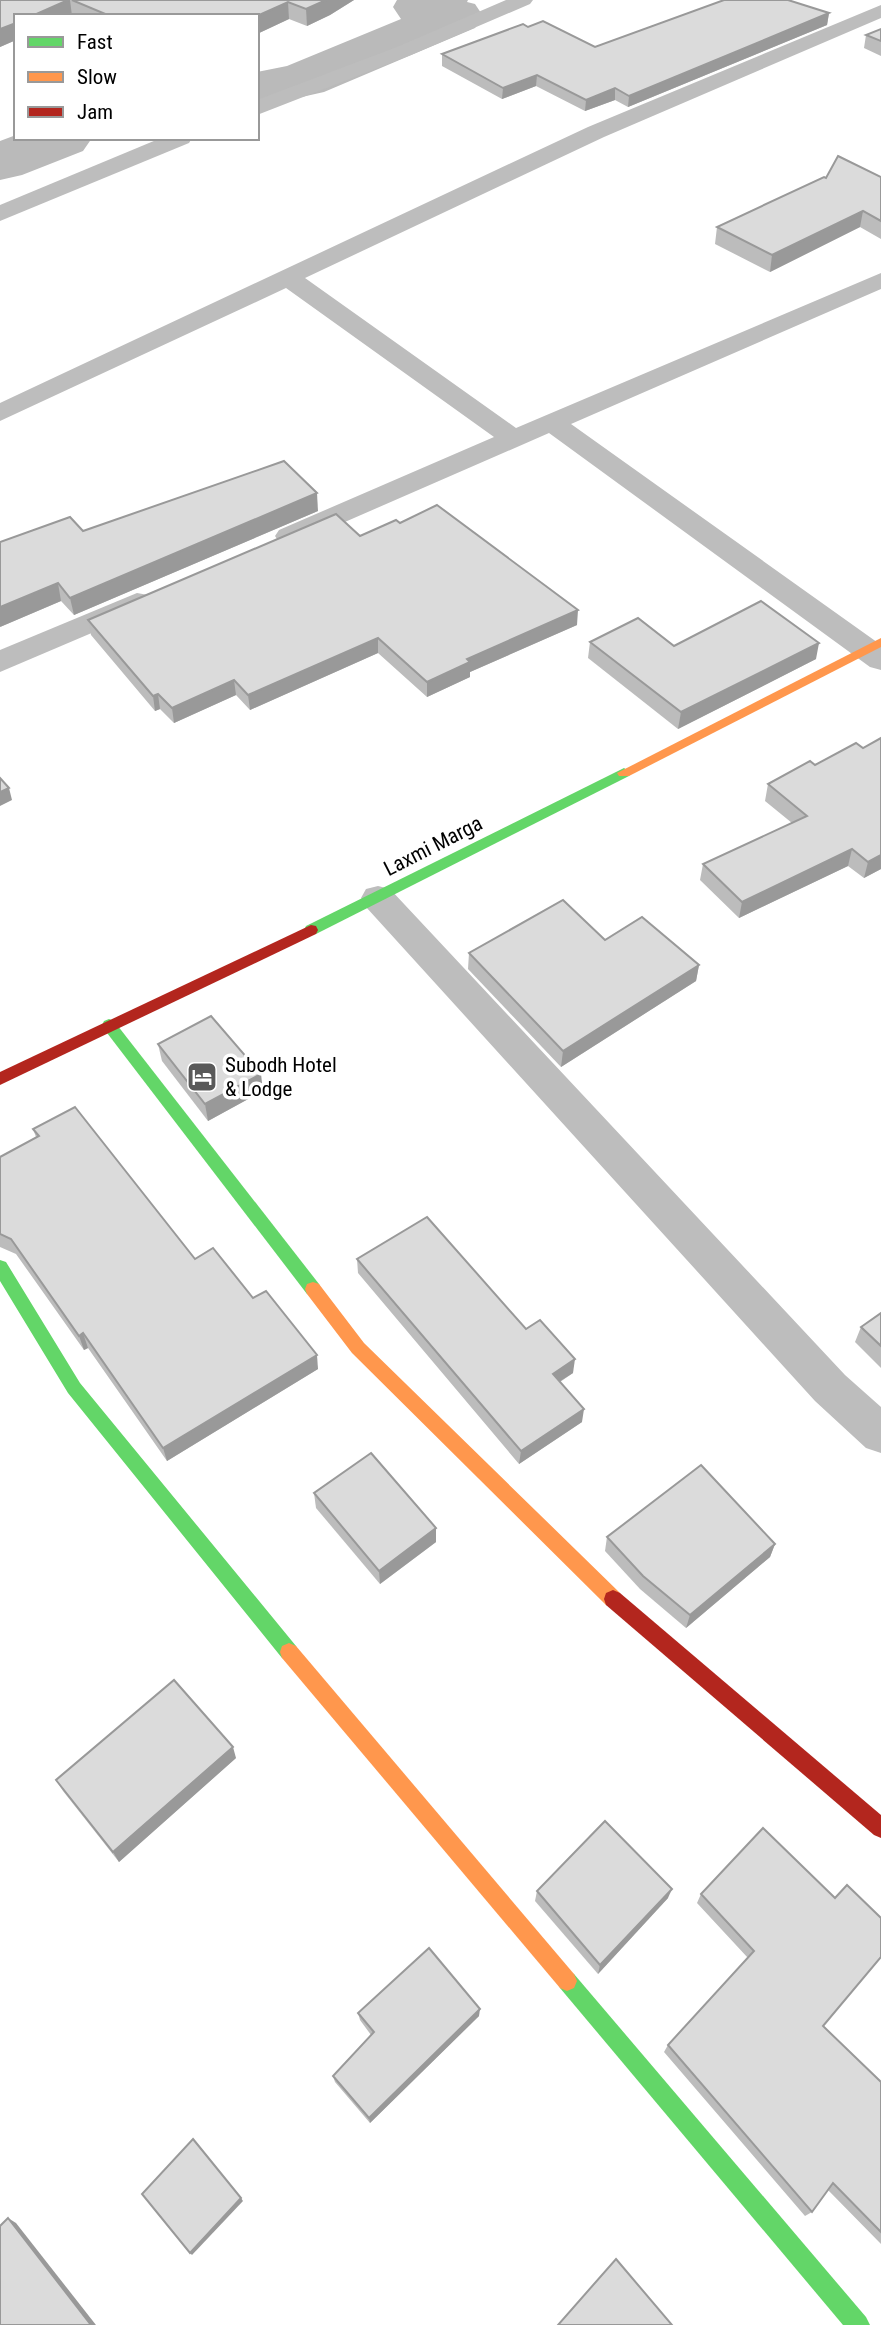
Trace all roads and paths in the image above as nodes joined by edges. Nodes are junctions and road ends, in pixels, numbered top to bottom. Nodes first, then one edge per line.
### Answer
1 (523, 0) edge
2 (881, 11) edge
3 (259, 107) edge
4 (176, 140) edge
5 (0, 214) edge
6 (286, 276) junction
7 (881, 280) edge
8 (0, 413) edge
9 (551, 422) junction
10 (514, 439) junction
11 (263, 547) edge
12 (163, 591) edge
13 (876, 650) edge
14 (0, 662) edge
15 (378, 898) junction
16 (109, 1024) junction
17 (0, 1079) edge
18 (0, 1267) edge
19 (881, 1434) edge
20 (881, 1828) edge
21 (858, 2325) edge

1 - 3 street
2 - 6 street
4 - 5 street
6 - 8 street
6 - 10 street
7 - 9 street
9 - 10 street
9 - 13 street
10 - 11 street
12 - 14 street
13 - 15 street, Laxmi Marga
15 - 16 street, Laxmi Marga
15 - 19 street
16 - 17 street, Laxmi Marga
16 - 20 street
18 - 21 street

